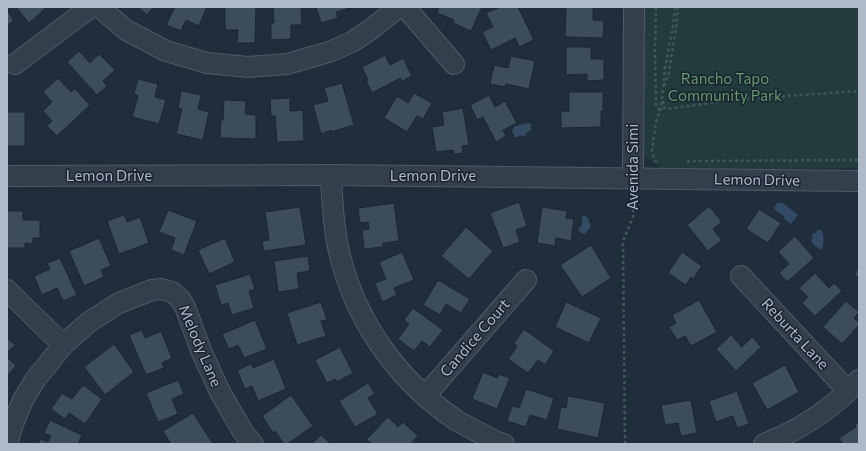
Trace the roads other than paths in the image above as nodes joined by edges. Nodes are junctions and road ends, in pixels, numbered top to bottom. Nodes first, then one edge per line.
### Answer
1 (91, 7) edge
2 (98, 7) edge
3 (399, 7) edge
4 (405, 7) edge
5 (634, 7) edge
6 (15, 64) dead end
7 (454, 64) dead end
8 (331, 175) junction
9 (7, 176) edge
10 (633, 178) junction
11 (859, 181) edge
12 (741, 276) dead end
13 (526, 280) dead end
14 (7, 290) edge
15 (63, 345) junction
16 (854, 385) edge
17 (425, 396) junction
18 (499, 443) edge
19 (7, 444) edge
20 (253, 444) edge
21 (764, 444) edge

1 - 6 street
2 - 3 street
4 - 7 street
5 - 10 street, Avenida Simi
8 - 9 street, Lemon Drive
8 - 10 street, Lemon Drive
8 - 17 street
10 - 11 street, Lemon Drive
12 - 16 street, Reburta Lane
13 - 17 street, Candice Court
14 - 15 street
15 - 19 street, Melody Lane
15 - 20 street, Melody Lane
16 - 21 street
17 - 18 street

